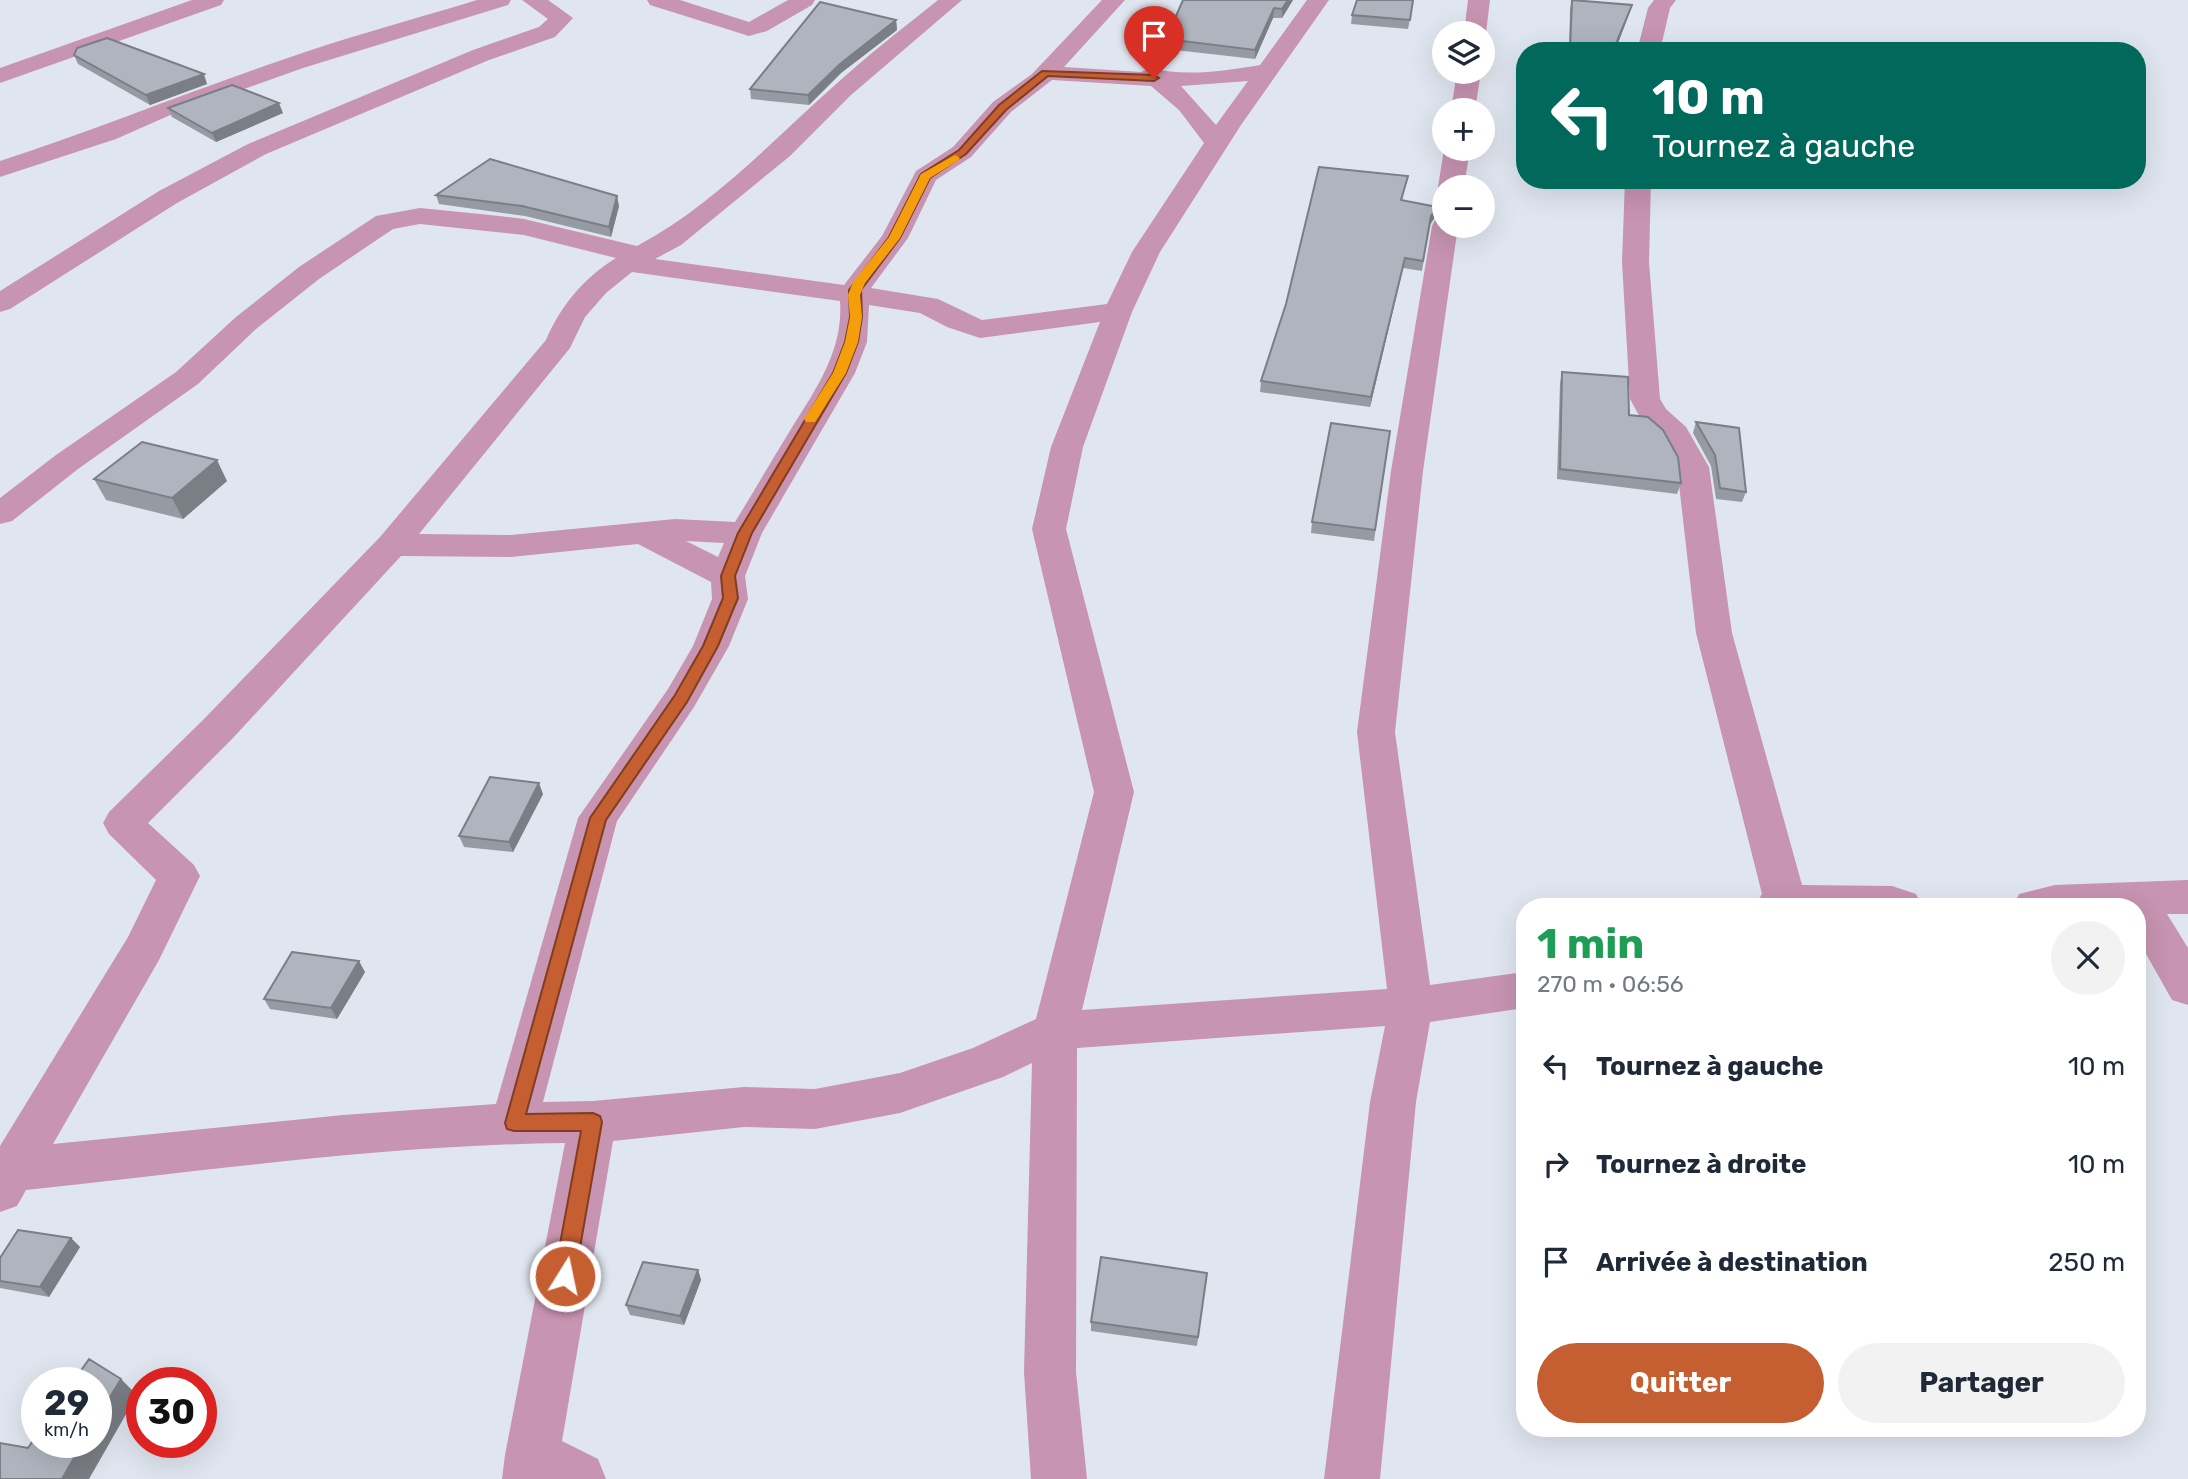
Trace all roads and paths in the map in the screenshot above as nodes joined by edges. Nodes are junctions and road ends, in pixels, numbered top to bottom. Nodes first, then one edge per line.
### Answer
1 (213, 0) edge
2 (500, 0) edge
3 (533, 0) edge
4 (658, 0) edge
5 (804, 0) edge
6 (951, 0) edge
7 (1114, 0) edge
8 (1318, 0) edge
9 (1479, 0) edge
10 (1665, 0) edge
11 (1476, 21) edge
12 (1650, 42) edge
13 (1089, 51) junction
14 (1266, 71) junction
15 (1046, 73) junction
16 (0, 76) edge
17 (1154, 78) junction
18 (1217, 143) junction
19 (0, 169) edge
20 (1637, 189) edge
21 (1443, 238) edge
22 (633, 259) junction
23 (854, 295) junction
24 (0, 303) edge
25 (1118, 312) junction
26 (0, 514) edge
27 (745, 533) junction
28 (644, 534) junction
29 (392, 545) junction
30 (728, 576) junction
31 (2188, 897) edge
32 (1780, 898) edge
33 (2146, 899) edge
34 (2146, 916) edge
35 (2188, 987) edge
36 (1516, 991) edge
37 (1411, 1006) junction
38 (1055, 1031) junction
39 (593, 1122) junction
40 (514, 1123) junction
41 (4, 1177) edge
42 (531, 1467) edge
43 (578, 1479) edge
44 (1059, 1479) edge
45 (1352, 1479) edge

1 - 16 street
2 - 19 street
3 - 24 street
4 - 5 street
6 - 22 street
7 - 13 street
8 - 14 street
9 - 11 street
10 - 12 street
13 - 15 street
13 - 17 street
14 - 17 street
14 - 18 street
15 - 17 street
15 - 23 street
17 - 18 street
18 - 25 street
20 - 32 street
21 - 37 street
22 - 23 street
22 - 26 street
22 - 29 street
23 - 25 street
23 - 27 street
25 - 38 street
27 - 28 street
27 - 30 street
28 - 29 street
28 - 30 street
29 - 41 street
30 - 40 street
31 - 33 street
34 - 35 street
36 - 37 street
37 - 38 street
37 - 45 street
38 - 39 street
38 - 44 street
39 - 40 street
39 - 42 street
40 - 41 street
42 - 43 street

